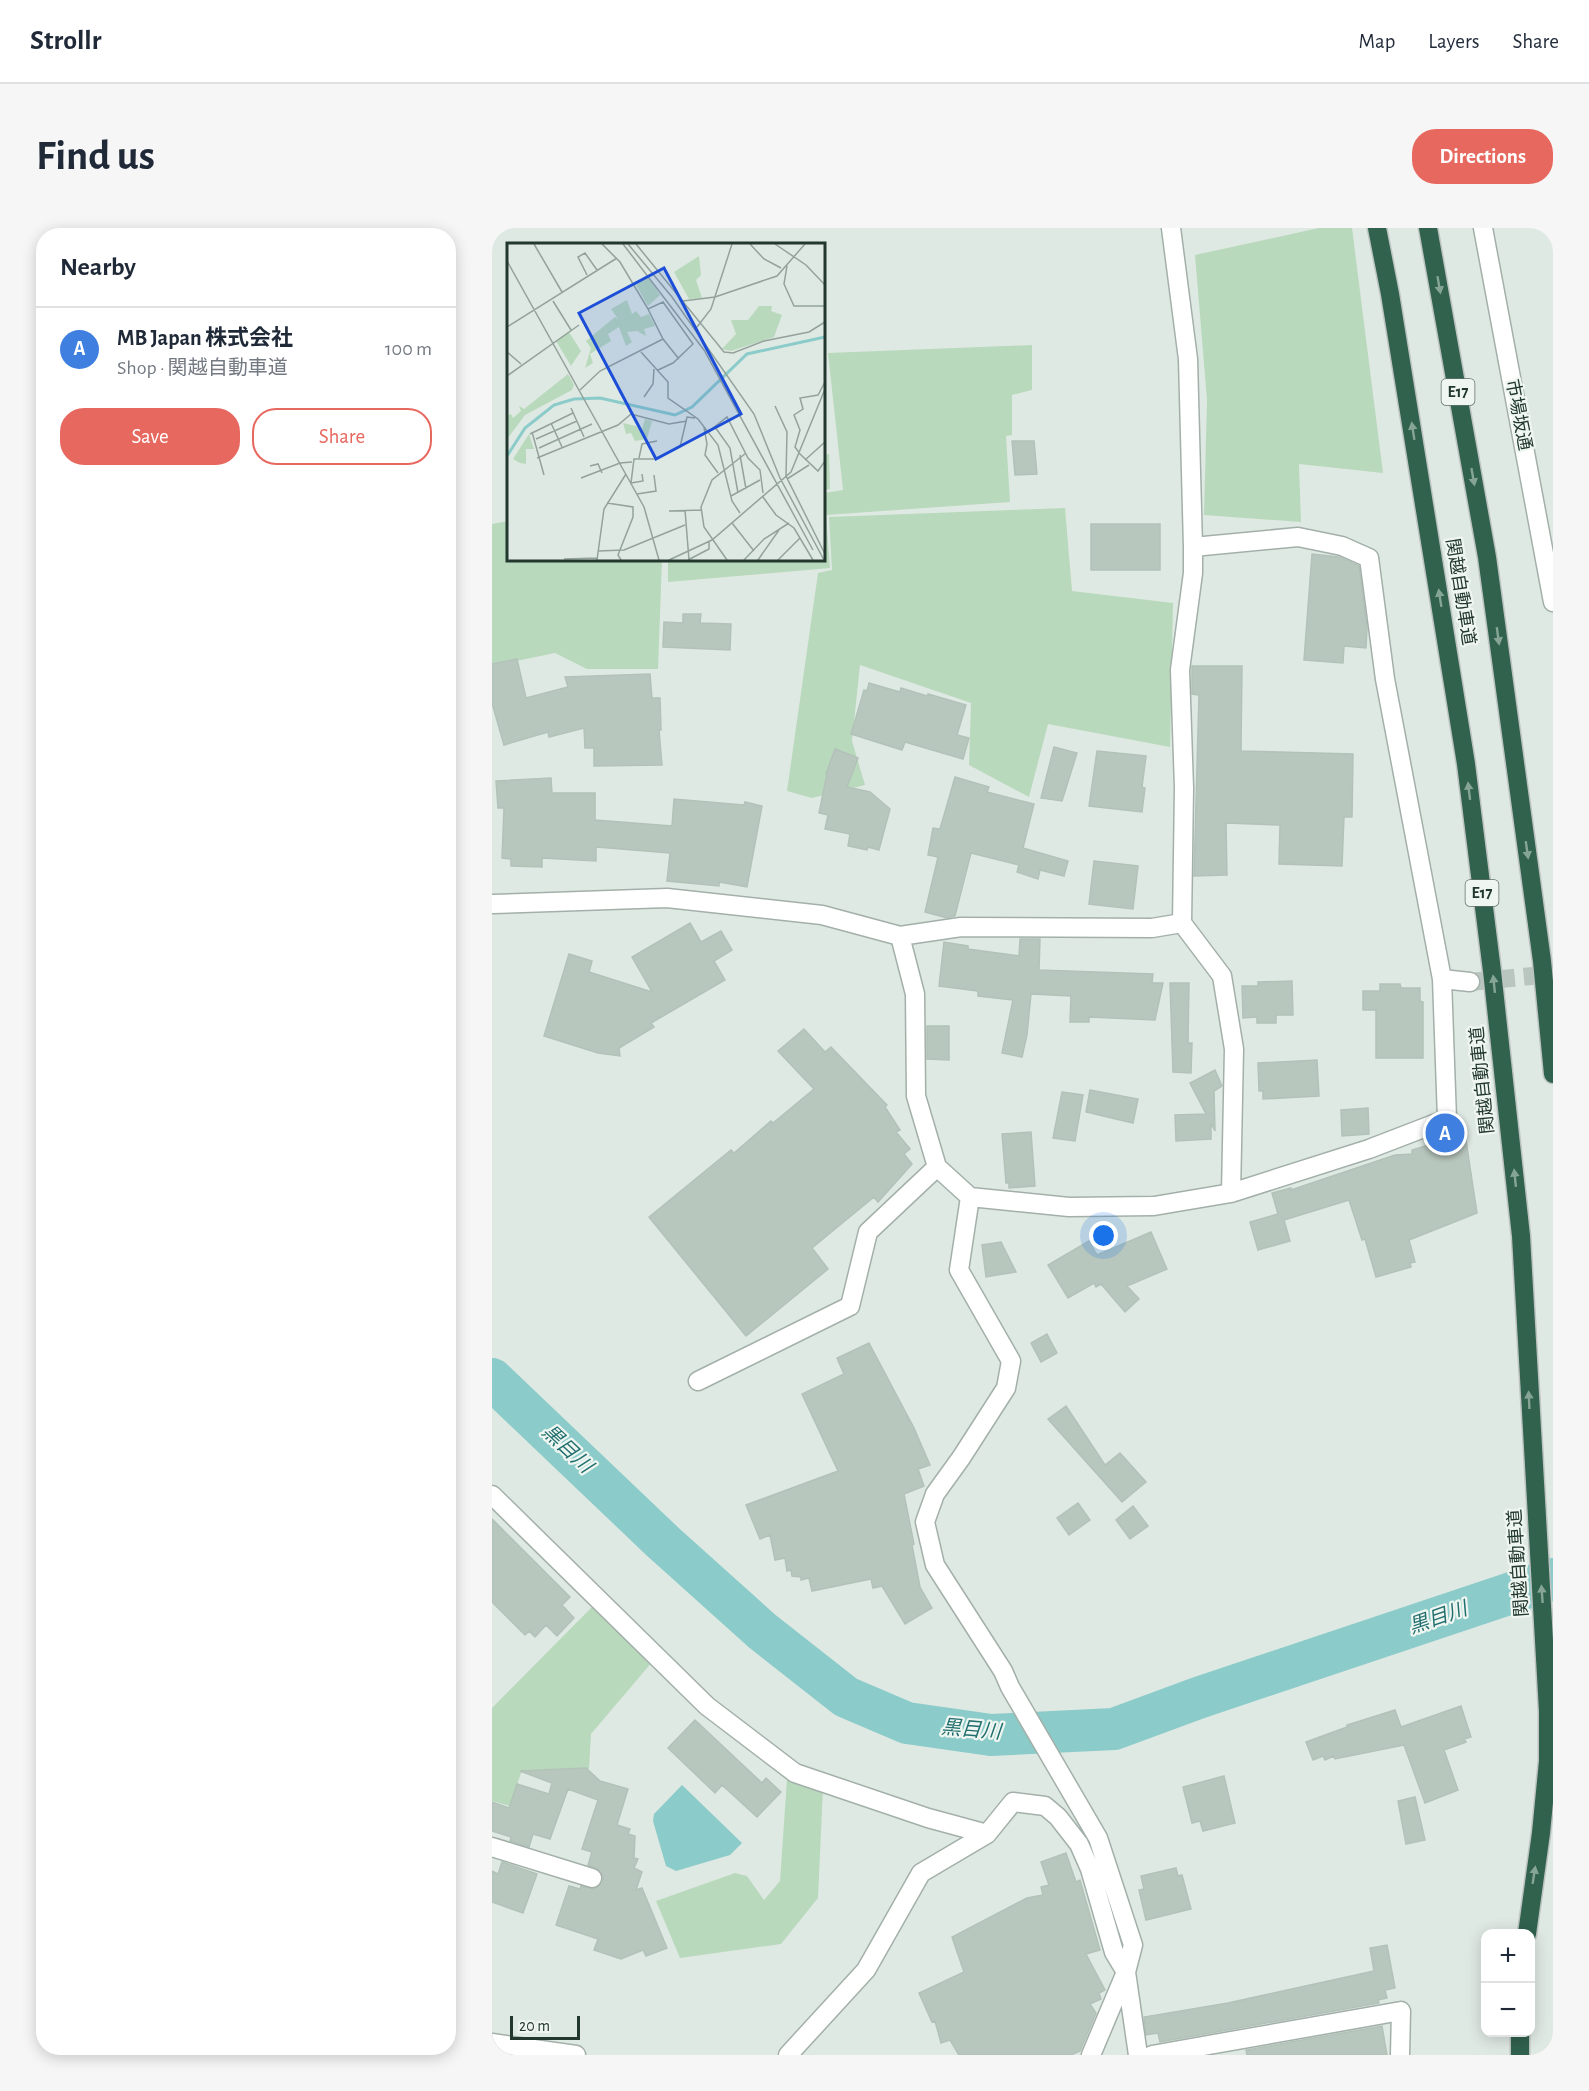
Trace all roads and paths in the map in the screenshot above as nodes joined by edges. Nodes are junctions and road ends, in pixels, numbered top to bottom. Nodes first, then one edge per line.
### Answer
1 (1171, 228) edge
2 (1377, 228) edge
3 (1428, 228) edge
4 (1483, 228) edge
5 (1193, 547) junction
6 (1553, 602) edge
7 (492, 904) edge
8 (1182, 923) junction
9 (900, 936) junction
10 (1442, 979) junction
11 (1470, 982) tunnel mouth
12 (1553, 1074) edge
13 (937, 1167) junction
14 (1231, 1193) junction
15 (970, 1197) junction
16 (698, 1381) dead end
17 (492, 1495) edge
18 (987, 1834) junction
19 (492, 1847) edge
20 (592, 1878) dead end
21 (1528, 1929) edge
22 (1126, 1972) junction
23 (1520, 2037) edge
24 (492, 2043) edge
25 (1236, 2048) edge
26 (576, 2055) edge
27 (788, 2055) edge
28 (1091, 2055) edge
29 (1138, 2055) edge
30 (1152, 2055) edge
31 (1400, 2055) edge
32 (1520, 2055) edge

1 - 5 street
21 -> 2 highway, 関越自動車道 / E17
3 -> 12 highway, 関越自動車道 / E17
4 - 6 street, 市場坂通
5 - 8 street
5 - 10 street
7 - 9 street
8 - 9 street
8 - 14 street
9 - 13 street
10 - 11 street
10 - 14 street
13 - 15 street
13 - 16 street
14 - 15 street
15 - 22 street
17 - 18 street
18 - 22 street
18 - 27 street
19 - 20 street
22 - 28 street
22 - 29 street
23 - 32 highway
24 - 26 street
25 - 30 street
25 - 31 street

